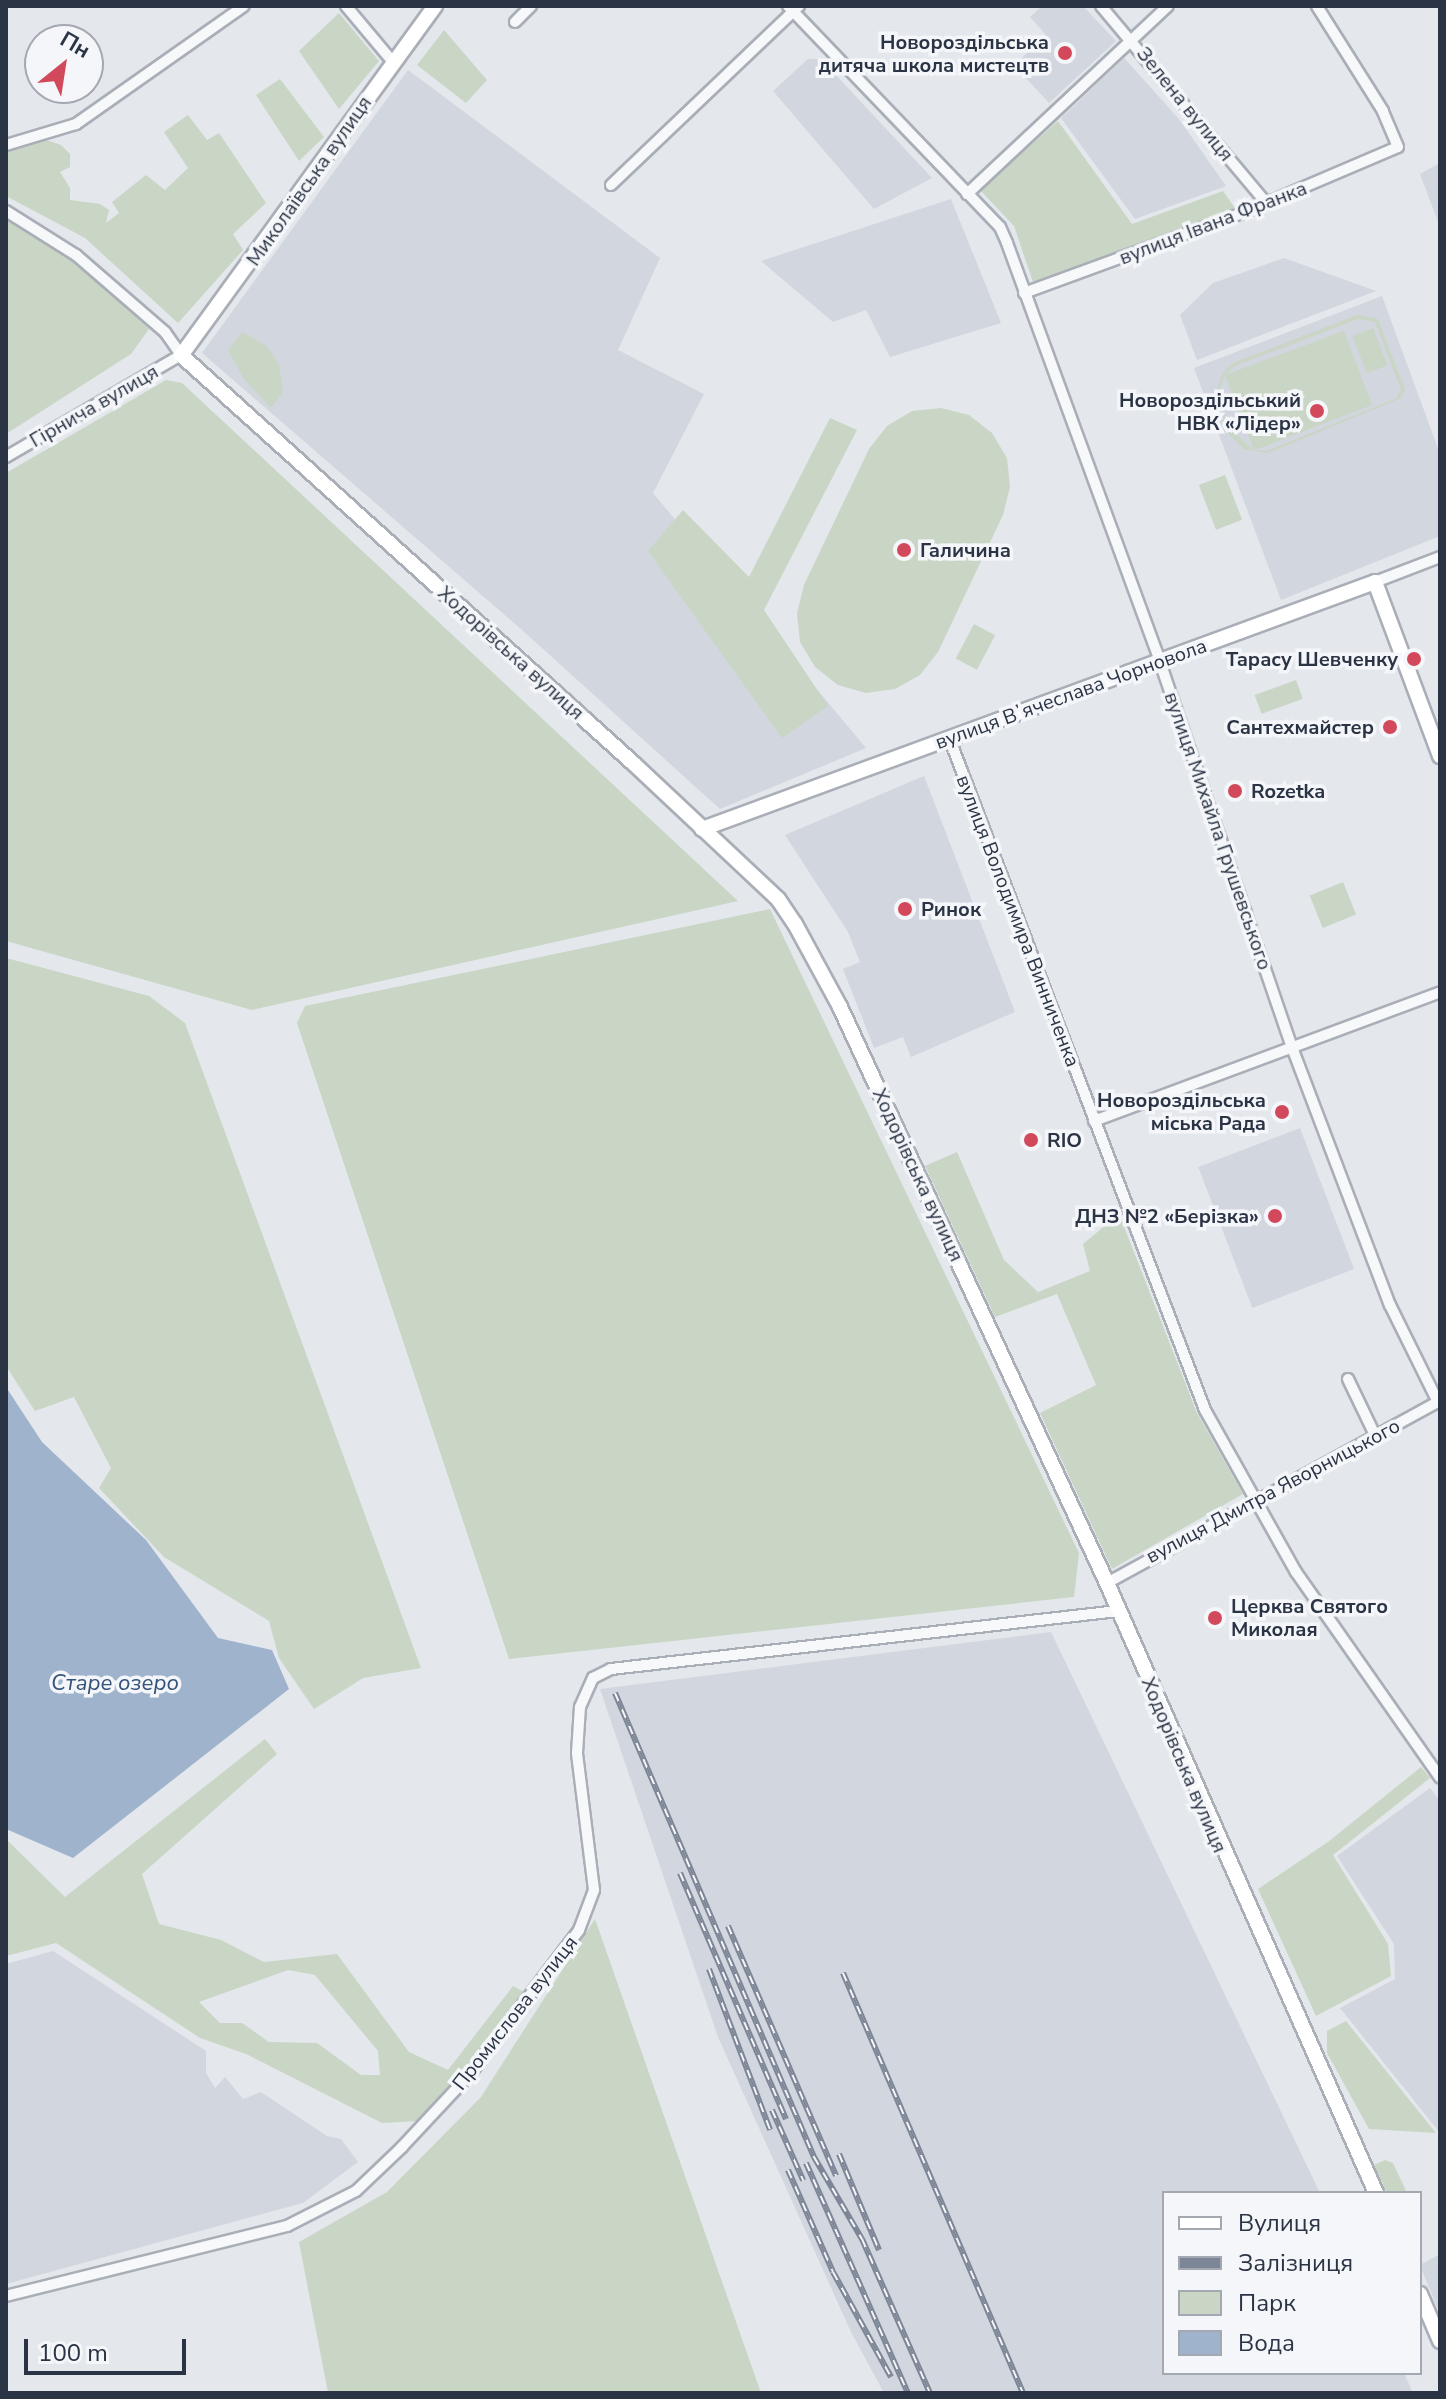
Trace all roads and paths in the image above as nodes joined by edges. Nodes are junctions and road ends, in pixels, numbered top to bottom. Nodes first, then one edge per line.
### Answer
1 (244, 6) edge
2 (346, 6) edge
3 (435, 6) edge
4 (531, 6) edge
5 (1101, 6) edge
6 (1168, 6) edge
7 (1317, 6) edge
8 (793, 8) edge
9 (515, 22) dead end
10 (1131, 39) junction
11 (393, 62) junction
12 (6, 145) edge
13 (611, 185) dead end
14 (967, 194) junction
15 (1267, 204) junction
16 (6, 211) edge
17 (1024, 293) junction
18 (181, 355) junction
19 (6, 457) edge
20 (1440, 557) edge
21 (1375, 582) junction
22 (1160, 662) junction
23 (950, 740) junction
24 (1440, 756) edge
25 (702, 829) junction
26 (1440, 992) edge
27 (1293, 1050) junction
28 (1094, 1121) junction
29 (1348, 1379) dead end
30 (1439, 1401) edge
31 (1375, 1435) junction
32 (1254, 1500) junction
33 (1107, 1583) junction
34 (1118, 1611) junction
35 (1440, 1778) edge
36 (1375, 2191) edge
37 (6, 2296) edge
38 (1422, 2299) edge
39 (1440, 2341) edge

1 - 12 street
2 - 11 street
3 - 11 main road, Миколаївська вулиця
4 - 9 street
5 - 10 street, Зелена вулиця
6 - 10 street
7 - 15 street, вулиця Івана Франка
8 - 13 street
8 - 14 street, вулиця Михайла Грушевського
10 - 14 street
10 - 15 street, Зелена вулиця
11 - 18 main road, Миколаївська вулиця
14 - 17 street, вулиця Михайла Грушевського
15 - 17 street, вулиця Івана Франка
16 - 18 street
17 - 22 street, вулиця Михайла Грушевського
18 - 19 street, Гірнича вулиця
18 - 25 main road, Ходорівська вулиця
20 - 21 street, вулиця Вʼячеслава Чорновола
21 - 22 main road, вулиця Вʼячеслава Чорновола
21 - 24 main road
22 - 23 main road, вулиця Вʼячеслава Чорновола
22 - 27 street, вулиця Михайла Грушевського
23 - 25 main road, вулиця Вʼячеслава Чорновола
23 - 28 street, вулиця Володимира Винниченка
25 - 33 main road, Ходорівська вулиця
26 - 27 street
27 - 28 street
27 - 30 street, вулиця Михайла Грушевського
28 - 32 street, вулиця Володимира Винниченка
29 - 31 street
30 - 31 street, вулиця Дмитра Яворницького
31 - 32 street, вулиця Дмитра Яворницького
32 - 33 street, вулиця Дмитра Яворницького
32 - 35 street, вулиця Володимира Винниченка
33 - 34 main road, Ходорівська вулиця
34 - 36 main road, Ходорівська вулиця
34 - 37 street, Промислова вулиця
38 - 39 main road

